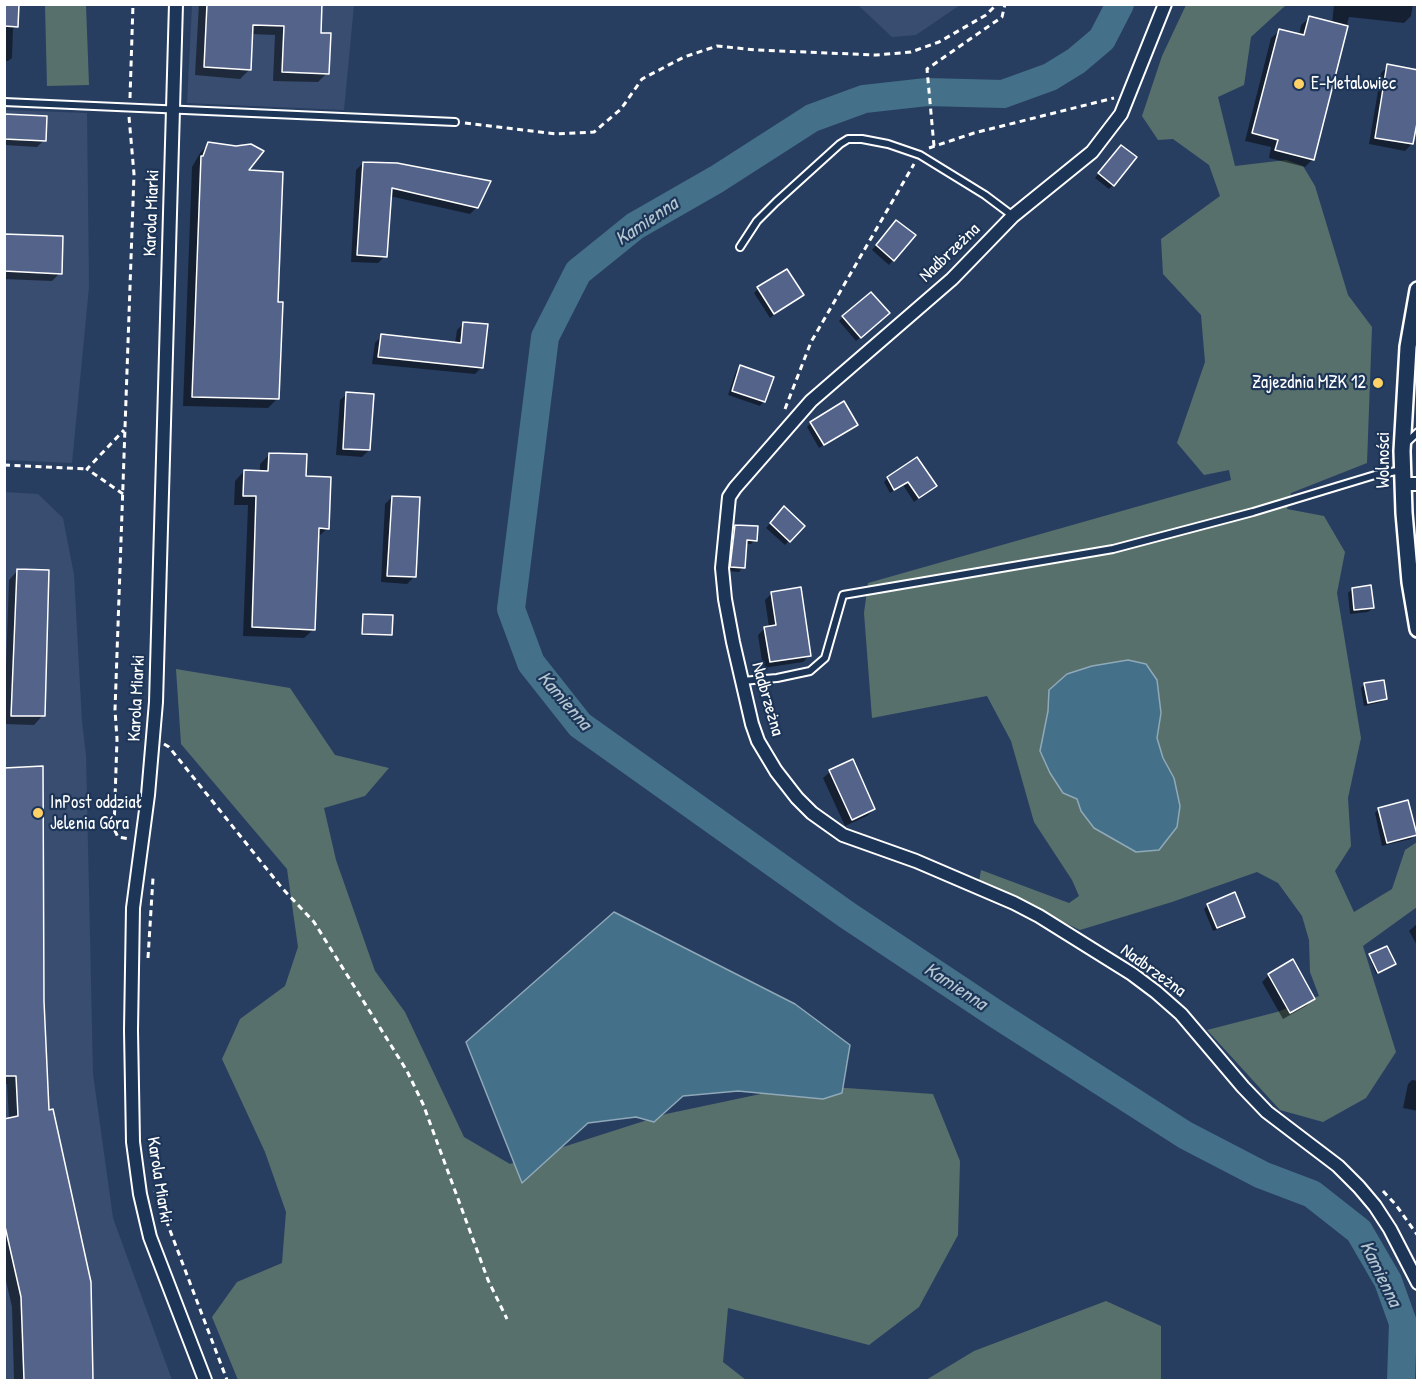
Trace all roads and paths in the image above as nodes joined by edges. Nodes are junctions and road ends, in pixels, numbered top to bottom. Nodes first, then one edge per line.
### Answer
1 (133, 4) edge
2 (176, 4) edge
3 (997, 4) edge
4 (1005, 4) edge
5 (1164, 4) edge
6 (1124, 96) dead end
7 (130, 98) dead end
8 (4, 102) edge
9 (173, 109) junction
10 (129, 114) dead end
11 (454, 122) joint
12 (934, 146) junction
13 (920, 155) junction
14 (1013, 216) junction
15 (740, 247) dead end
16 (1418, 290) edge
17 (1415, 326) edge
18 (1413, 347) edge
19 (784, 415) dead end
20 (125, 429) junction
21 (1418, 432) edge
22 (1402, 447) junction
23 (4, 465) edge
24 (87, 469) junction
25 (1408, 479) edge
26 (123, 494) junction
27 (1418, 629) edge
28 (742, 681) junction
29 (154, 740) junction
30 (129, 839) dead end
31 (153, 873) dead end
32 (147, 966) dead end
33 (152, 1182) dead end
34 (1418, 1283) edge
35 (507, 1318) dead end
36 (205, 1380) edge
37 (227, 1380) edge

1 - 7 path
2 - 9 street, Karola Miarki
3 - 11 path
4 - 12 path
5 - 14 street, Nadbrzeżna
6 - 12 path
8 - 9 lane
9 - 11 lane
9 - 29 street, Karola Miarki
10 - 20 path
12 - 13 path
13 - 14 lane
13 - 15 lane
13 - 19 path
14 - 28 street, Nadbrzeżna
16 - 17 street, Wolności
17 - 18 street, Wolności
18 - 22 street, Wolności
20 - 24 path
20 - 26 path
21 - 22 lane
22 - 25 street, Wolności
23 - 24 path
24 - 26 path
25 - 27 street, Wolności
25 - 28 lane
26 - 30 path
28 - 34 street, Nadbrzeżna
29 - 35 path
29 - 36 street, Karola Miarki
31 - 32 path
33 - 37 path

